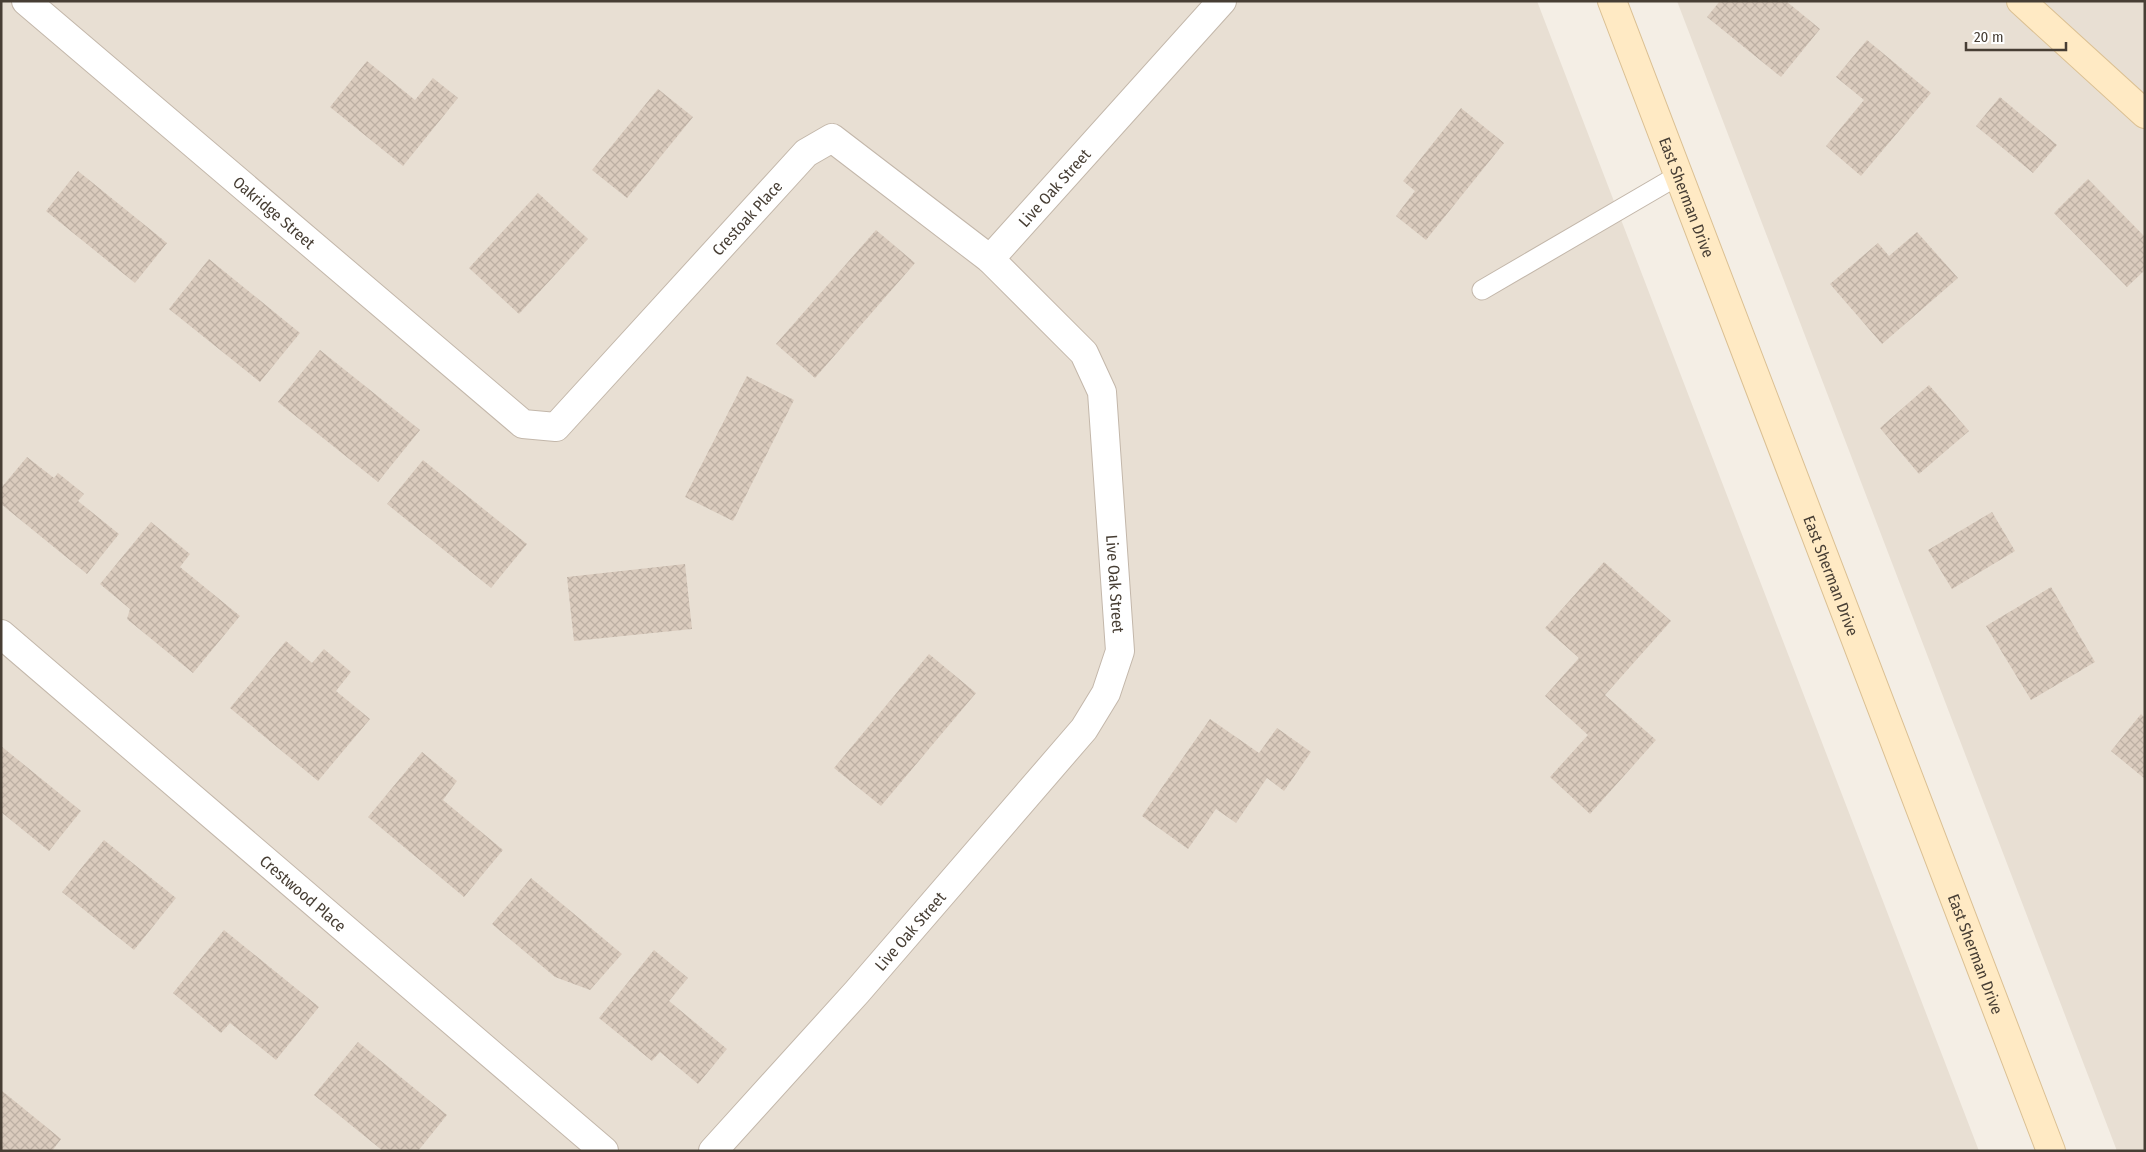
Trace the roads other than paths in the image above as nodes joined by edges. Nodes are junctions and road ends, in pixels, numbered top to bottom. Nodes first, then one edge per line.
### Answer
1 (26, 1) edge
2 (1222, 1) edge
3 (1612, 1) edge
4 (2021, 1) edge
5 (2145, 114) edge
6 (1679, 175) junction
7 (990, 259) junction
8 (1482, 290) dead end
9 (523, 424) joint
10 (1, 634) edge
11 (728, 1146) edge
12 (604, 1151) edge
13 (2051, 1151) edge

1 - 9 street, Oakridge Street
2 - 7 street, Live Oak Street
3 - 6 main road, East Sherman Drive
4 - 5 main road
6 - 8 lane
6 - 13 main road, East Sherman Drive
7 - 9 street, Crestoak Place
7 - 11 street, Live Oak Street
10 - 12 street, Crestwood Place

